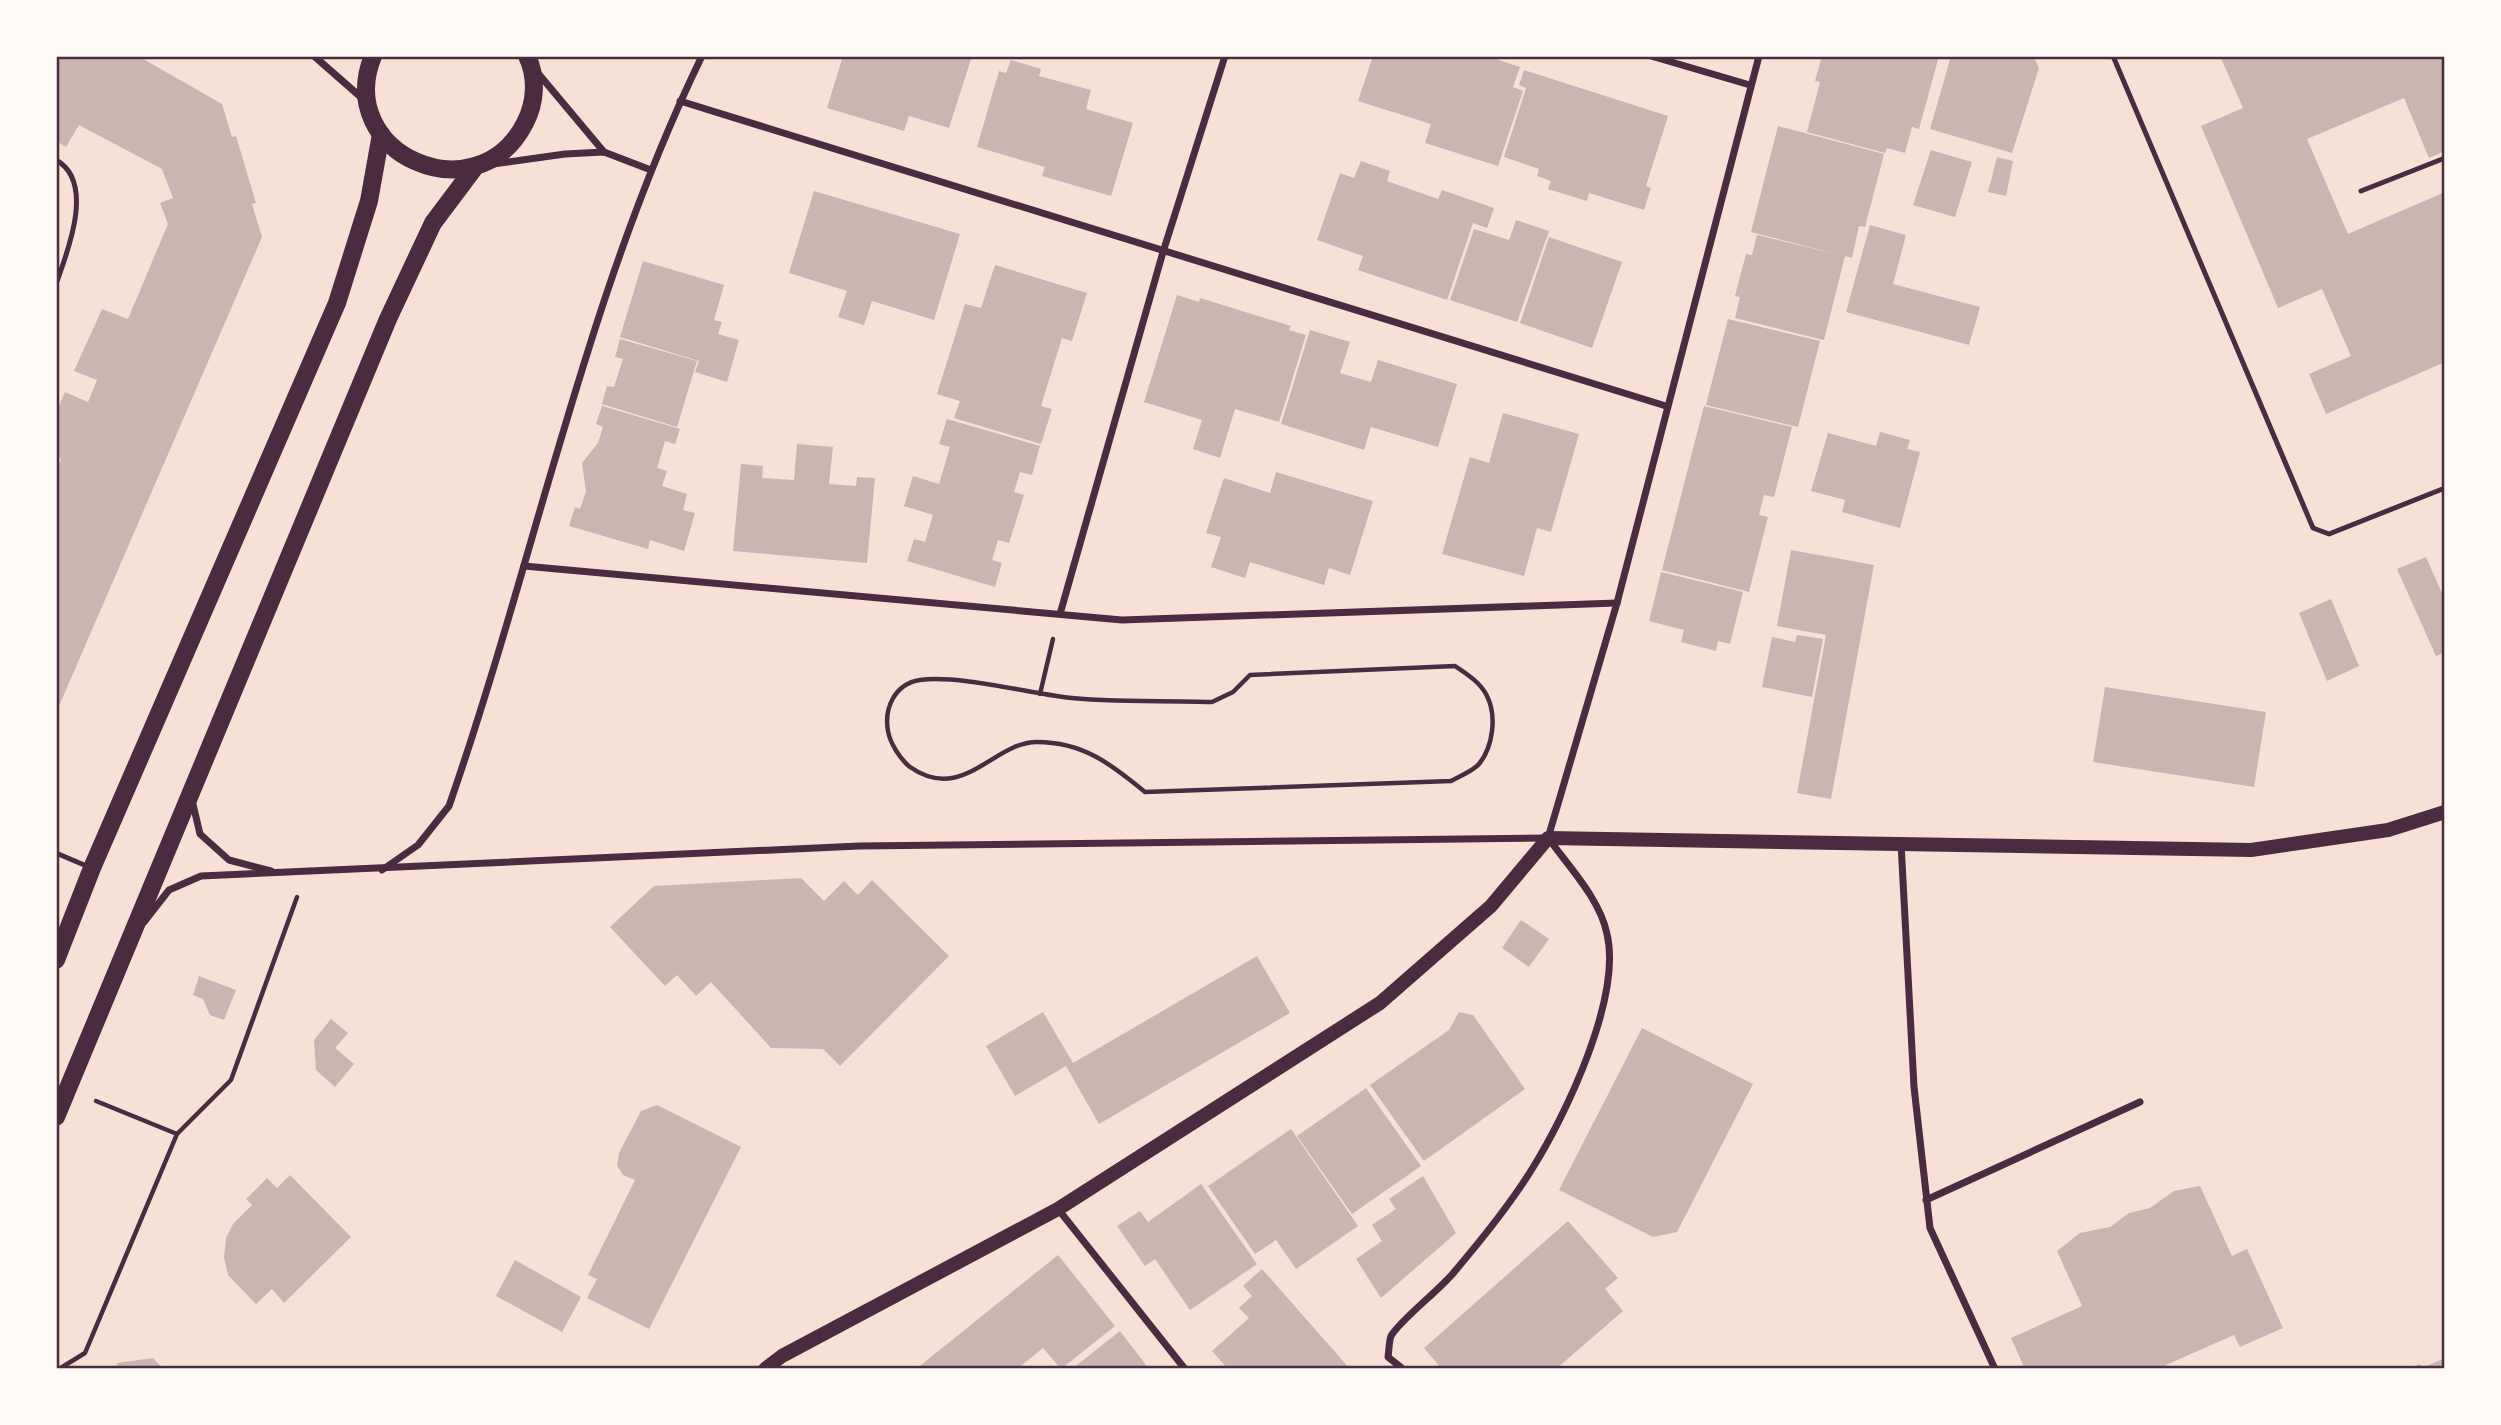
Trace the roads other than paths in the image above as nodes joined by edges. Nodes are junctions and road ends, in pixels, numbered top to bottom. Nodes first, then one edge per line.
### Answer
1 (314, 56) edge
2 (373, 56) edge
3 (702, 56) edge
4 (1225, 56) edge
5 (1651, 56) edge
6 (1759, 56) edge
7 (2113, 56) edge
8 (530, 59) edge
9 (1751, 85) junction
10 (680, 101) junction
11 (368, 104) junction
12 (380, 134) junction
13 (604, 152) junction
14 (2445, 158) edge
15 (56, 160) edge
16 (475, 167) junction
17 (651, 170) junction
18 (2361, 191) dead end
19 (1163, 252) junction
20 (56, 284) edge
21 (1666, 406) junction
22 (2445, 488) edge
23 (524, 566) junction
24 (1617, 603) junction
25 (1059, 614) junction
26 (190, 793) junction
27 (2445, 812) edge
28 (1548, 838) junction
29 (1901, 842) junction
30 (56, 853) edge
31 (92, 868) junction
32 (381, 870) junction
33 (278, 873) junction
34 (127, 944) junction
35 (56, 960) edge
36 (2140, 1102) dead end
37 (56, 1117) edge
38 (1926, 1200) junction
39 (1058, 1209) junction
40 (765, 1369) edge
41 (1185, 1369) edge
42 (1403, 1369) edge
43 (1995, 1369) edge

1 - 11 street
2 - 11 main road
3 - 10 street
4 - 19 street
5 - 9 street
6 - 9 street
7 - 22 lane
8 - 13 street
8 - 16 main road
9 - 21 street
10 - 17 street
10 - 19 street
11 - 12 main road
12 - 16 main road
12 - 31 main road
13 - 16 street
13 - 17 street
14 - 18 lane
15 - 20 lane
16 - 26 main road
17 - 23 street
19 - 21 street
19 - 25 street
21 - 24 street
23 - 25 street
23 - 32 street
24 - 25 street
24 - 28 street
26 - 33 street
26 - 34 main road
27 - 29 main road
28 - 29 main road
28 - 32 street
28 - 39 main road
28 - 42 street
29 - 38 street
30 - 31 lane
31 - 35 main road
32 - 33 street
33 - 34 street
34 - 37 main road
36 - 38 street
38 - 43 street
39 - 40 main road
39 - 41 street

